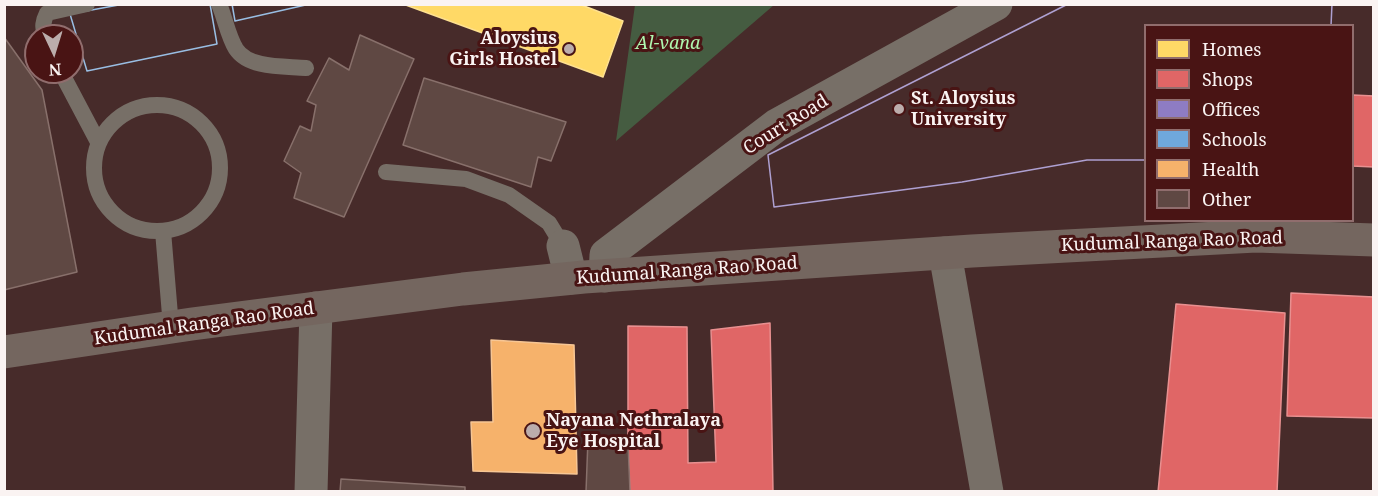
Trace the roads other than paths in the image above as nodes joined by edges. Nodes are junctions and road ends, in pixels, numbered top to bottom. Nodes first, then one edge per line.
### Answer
1 (87, 4) edge
2 (219, 4) edge
3 (996, 4) edge
4 (43, 24) edge
5 (306, 68) dead end
6 (67, 84) edge
7 (98, 142) junction
8 (386, 172) dead end
9 (163, 231) junction
10 (1374, 240) edge
11 (563, 246) joint
12 (945, 253) junction
13 (605, 276) junction
14 (571, 278) junction
15 (316, 308) junction
16 (171, 327) junction
17 (4, 352) edge
18 (311, 492) edge
19 (987, 492) edge

1 - 4 lane
2 - 5 lane
3 - 13 street, Court Road
6 - 7 lane
7 - 9 lane
7 - 9 lane
8 - 11 lane
9 - 16 lane
10 - 12 main road, Kudumal Ranga Rao Road
11 - 14 street
12 - 13 main road, Kudumal Ranga Rao Road
12 - 19 street
13 - 14 main road, Kudumal Ranga Rao Road
14 - 15 main road, Kudumal Ranga Rao Road
15 - 16 main road, Kudumal Ranga Rao Road
15 - 18 street
16 - 17 main road, Kudumal Ranga Rao Road

